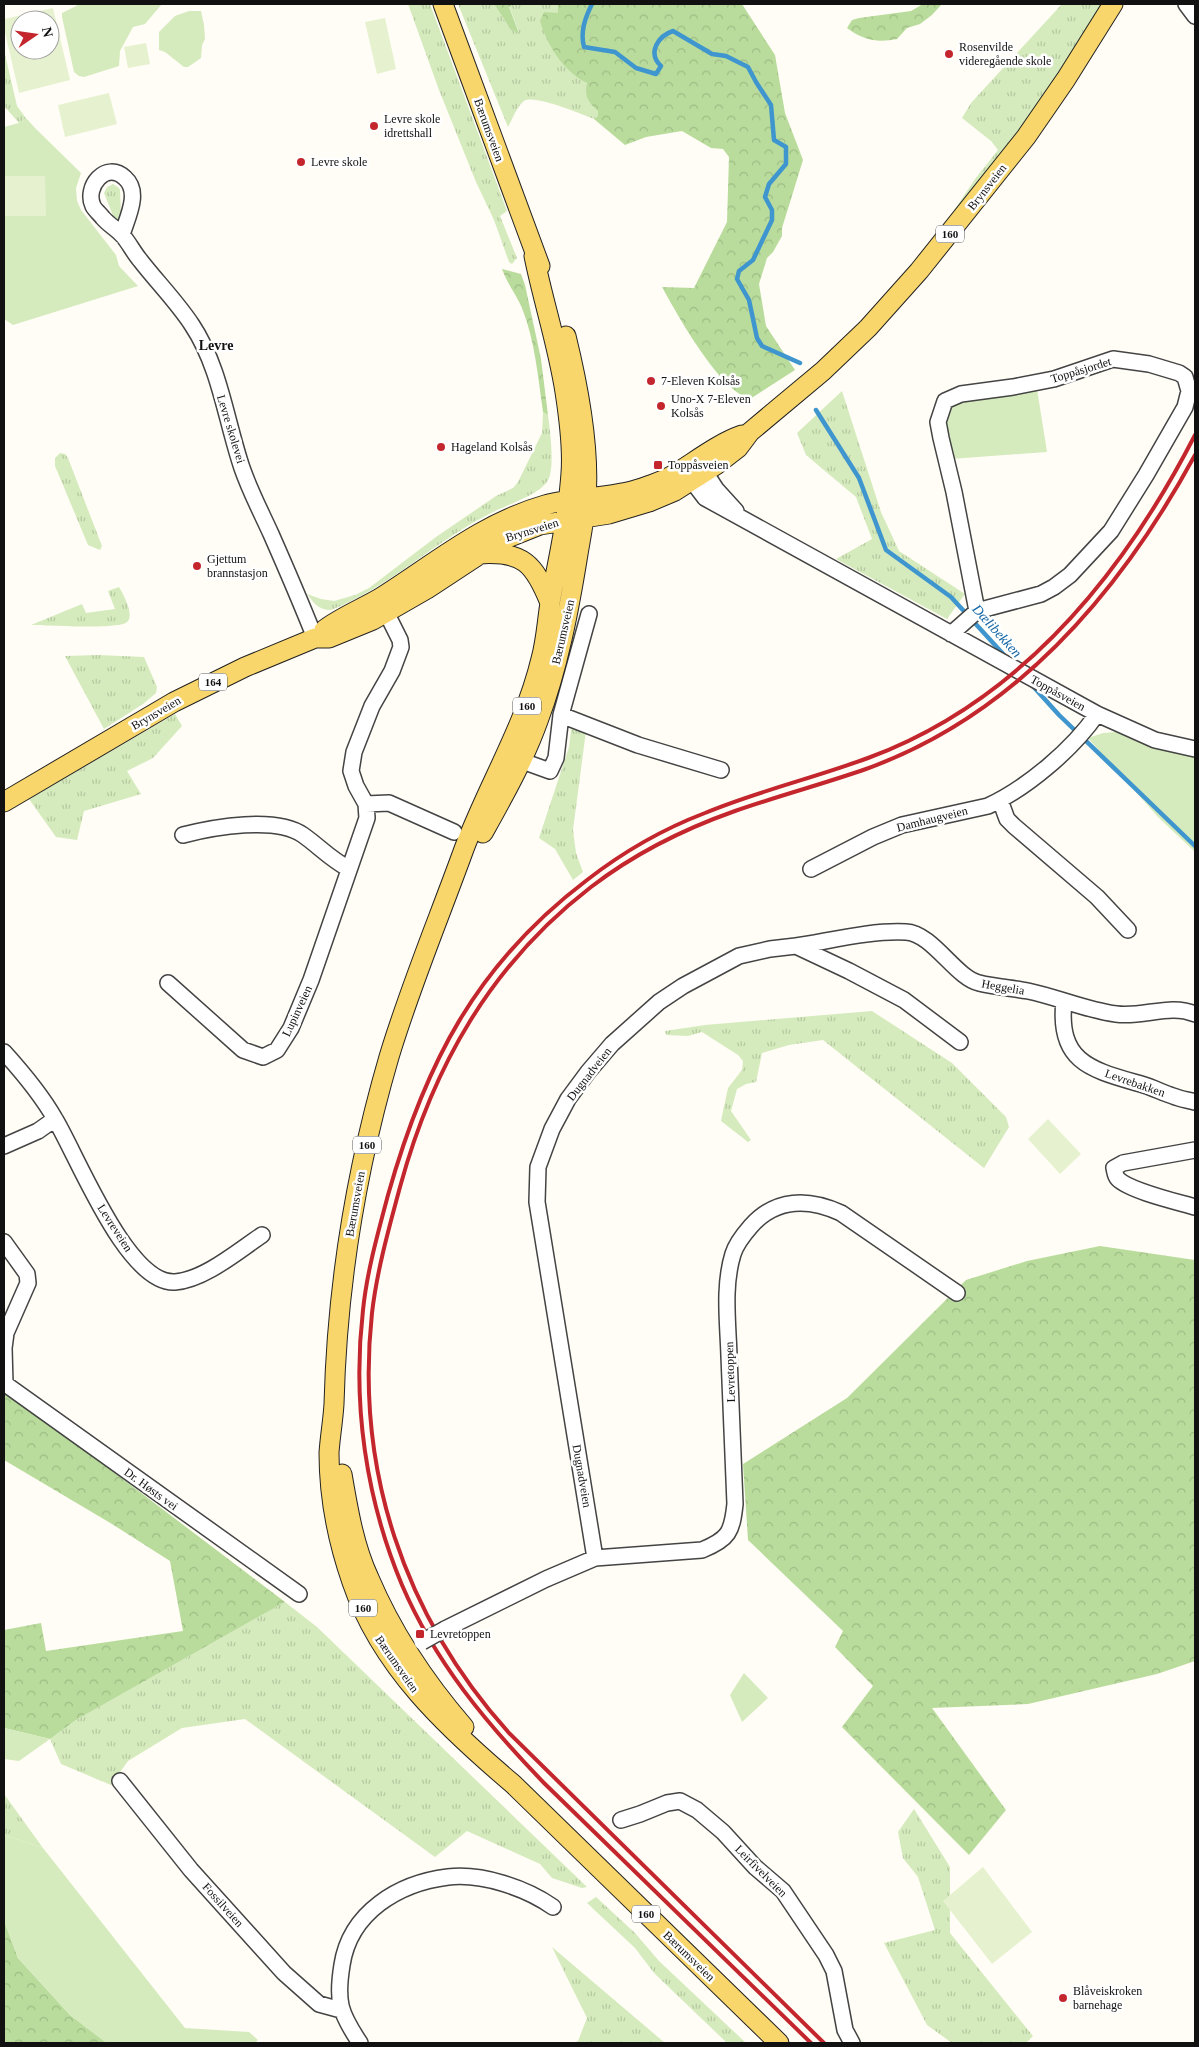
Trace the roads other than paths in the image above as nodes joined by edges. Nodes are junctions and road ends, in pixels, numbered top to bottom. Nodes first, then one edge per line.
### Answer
1 (443, 4) edge
2 (1114, 4) edge
3 (1186, 4) edge
4 (1195, 16) edge
5 (122, 234) dead end
6 (534, 256) junction
7 (695, 473) junction
8 (586, 498) junction
9 (567, 500) junction
10 (584, 518) junction
11 (565, 520) junction
12 (479, 554) junction
13 (550, 603) junction
14 (383, 605) junction
15 (977, 611) junction
16 (589, 614) dead end
17 (951, 634) junction
18 (315, 638) junction
19 (1096, 714) junction
20 (561, 715) junction
21 (1195, 749) edge
22 (513, 758) junction
23 (722, 770) dead end
24 (1000, 800) junction
25 (4, 802) edge
26 (366, 804) junction
27 (454, 832) dead end
28 (183, 835) dead end
29 (349, 869) junction
30 (811, 869) dead end
31 (1128, 930) dead end
32 (796, 946) junction
33 (168, 983) dead end
34 (1064, 1001) junction
35 (1195, 1014) edge
36 (960, 1042) dead end
37 (4, 1052) edge
38 (1195, 1102) edge
39 (56, 1119) junction
40 (4, 1146) edge
41 (1195, 1150) edge
42 (1195, 1207) edge
43 (262, 1235) dead end
44 (4, 1242) edge
45 (957, 1293) dead end
46 (4, 1384) edge
47 (595, 1558) junction
48 (298, 1594) dead end
49 (408, 1652) junction
50 (120, 1781) dead end
51 (621, 1820) dead end
52 (553, 1907) dead end
53 (341, 2010) junction
54 (360, 2043) edge
55 (779, 2043) edge
56 (852, 2043) edge

1 - 6 main road, Bærumsveien
2 - 7 main road, Brynsveien / 160
3 - 4 street
5 - 18 street, Levre skolevei
6 - 8 main road, Bærumsveien
6 - 9 main road, Bærumsveien
7 - 8 main road, Brynsveien / 160
7 - 10 main road, Brynsveien / 160
7 - 17 street, Toppåsveien
8 - 9 main road, 160
8 - 10 main road, Bærumsveien / 160
9 - 11 main road, Bærumsveien / 160
9 - 14 main road, Brynsveien / 164
10 - 11 main road, Brynsveien / 164
10 - 22 main road, Bærumsveien / 160
11 - 12 main road, Brynsveien / 164
11 - 13 main road, Bærumsveien / 160
12 - 13 main road
12 - 14 main road, Brynsveien / 164
13 - 22 main road, Bærumsveien / 160
14 - 18 main road, Brynsveien / 164
14 - 26 street
15 - 15 street, Toppåsjordet
15 - 17 street, Toppåsjordet
16 - 20 street, Bærumsveien
17 - 19 street, Toppåsveien
18 - 25 main road, Brynsveien / 164
19 - 21 street, Toppåsveien
19 - 24 street, Damhaugveien
20 - 22 street, Bærumsveien
20 - 23 street
22 - 49 main road, Bærumsveien / 160
24 - 30 street, Damhaugveien
24 - 31 street
26 - 27 street
26 - 29 street, Lupinveien
28 - 29 street
29 - 33 street, Lupinveien
32 - 34 street, Heggelia
32 - 36 street
32 - 47 street, Dugnadveien
34 - 35 street, Heggelia
34 - 38 street, Levrebakken
37 - 39 street, Levreveien
39 - 40 street
39 - 43 street, Levreveien
41 - 42 street
44 - 46 street
45 - 47 street, Levretoppen
46 - 48 street, Dr. Høsts vei
47 - 49 street, Levretoppen, bridge
49 - 55 main road, Bærumsveien / 160
50 - 53 street, Fossilveien
51 - 56 street, Leirfivelveien
52 - 53 street
53 - 54 street

